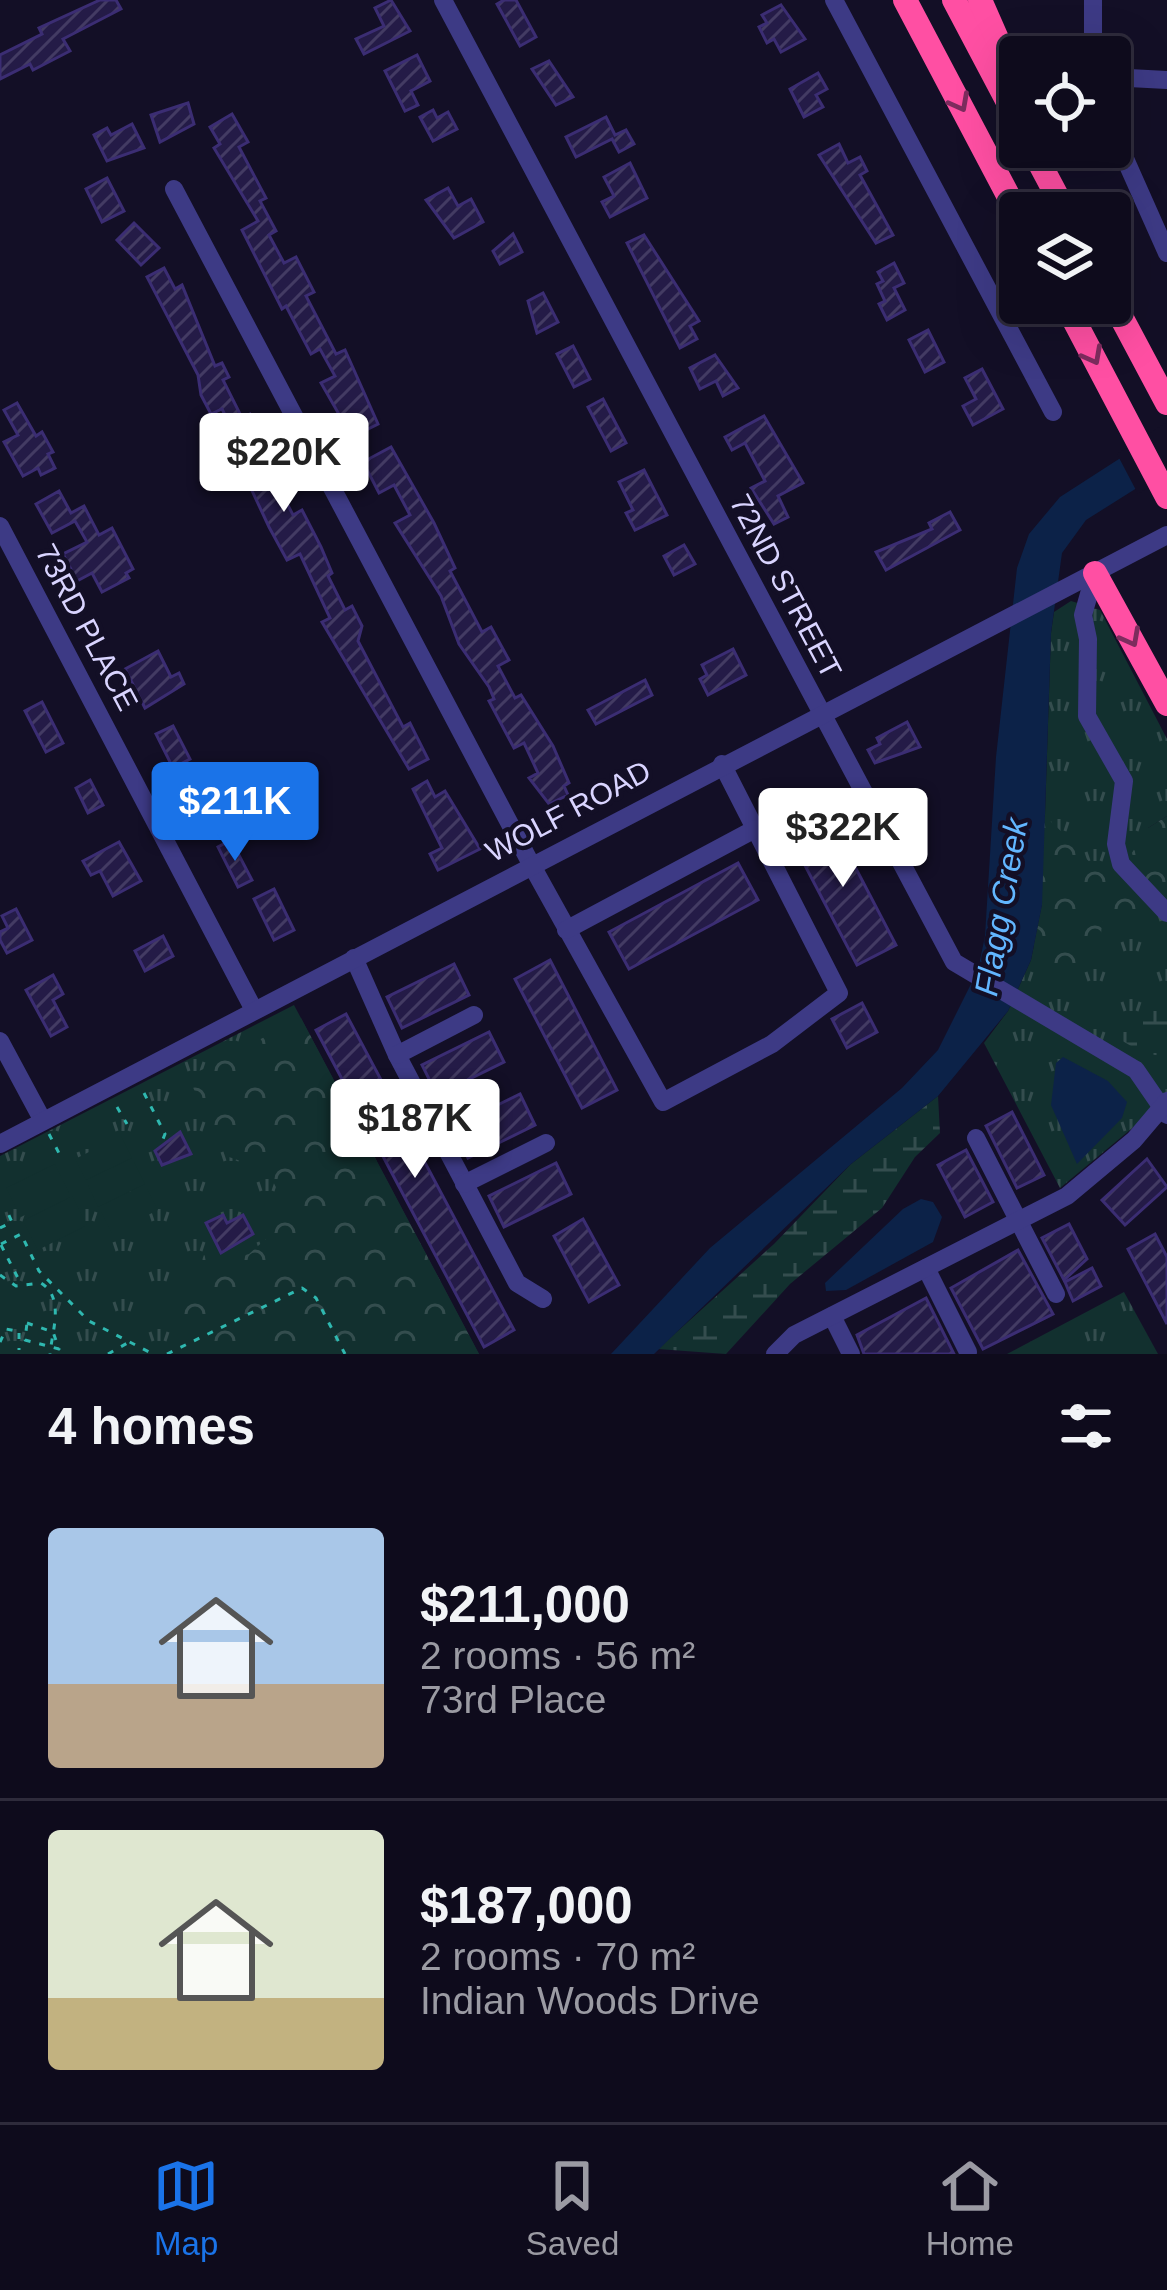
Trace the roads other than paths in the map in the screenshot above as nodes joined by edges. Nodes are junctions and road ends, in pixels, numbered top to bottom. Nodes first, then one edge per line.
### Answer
1 (443, 0) edge
2 (834, 0) edge
3 (905, 0) edge
4 (954, 0) edge
5 (980, 0) edge
6 (1093, 0) edge
7 (1093, 36) edge
8 (999, 43) edge
9 (1131, 78) edge
10 (1167, 80) edge
11 (999, 85) edge
12 (1129, 168) edge
13 (174, 189) dead end
14 (1006, 192) edge
15 (1167, 253) edge
16 (1076, 324) edge
17 (1125, 324) edge
18 (1162, 395) edge
19 (1053, 412) dead end
20 (1167, 496) edge
21 (0, 526) edge
22 (1167, 535) edge
23 (1095, 573) junction
24 (1167, 704) edge
25 (819, 713) junction
26 (722, 764) junction
27 (754, 829) junction
28 (531, 865) junction
29 (1167, 914) edge
30 (566, 930) junction
31 (354, 958) junction
32 (254, 1010) junction
33 (474, 1015) dead end
34 (0, 1041) edge
35 (397, 1055) junction
36 (1165, 1107) edge
37 (43, 1121) junction
38 (976, 1138) dead end
39 (546, 1143) dead end
40 (0, 1144) edge
41 (464, 1184) junction
42 (1019, 1221) junction
43 (926, 1268) junction
44 (1056, 1294) dead end
45 (543, 1299) dead end
46 (832, 1316) junction
47 (968, 1352) edge
48 (775, 1354) edge
49 (851, 1354) edge

1 - 25 street, 72ND STREET
2 - 19 street
3 -> 14 highway
4 - 11 highway
5 - 8 highway
6 - 7 street
9 - 10 street
12 - 15 street
13 - 28 street
16 -> 20 highway
17 - 18 highway
21 - 32 street, 73RD PLACE
22 - 23 street, WOLF ROAD
23 -> 24 highway
23 - 25 street, WOLF ROAD
23 - 29 street
25 - 26 street, WOLF ROAD
25 - 36 street, 72ND STREET
26 - 27 street
26 - 28 street, WOLF ROAD
27 - 30 street
27 - 30 street
28 - 30 street
28 - 31 street, WOLF ROAD
31 - 32 street, WOLF ROAD
31 - 35 street
32 - 37 street, WOLF ROAD
33 - 35 street
34 - 37 street
35 - 41 street
36 - 42 street
37 - 40 street, WOLF ROAD
38 - 42 street
39 - 41 street
41 - 45 street
42 - 43 street
42 - 44 street
43 - 46 street
43 - 47 street
46 - 48 street
46 - 49 street

